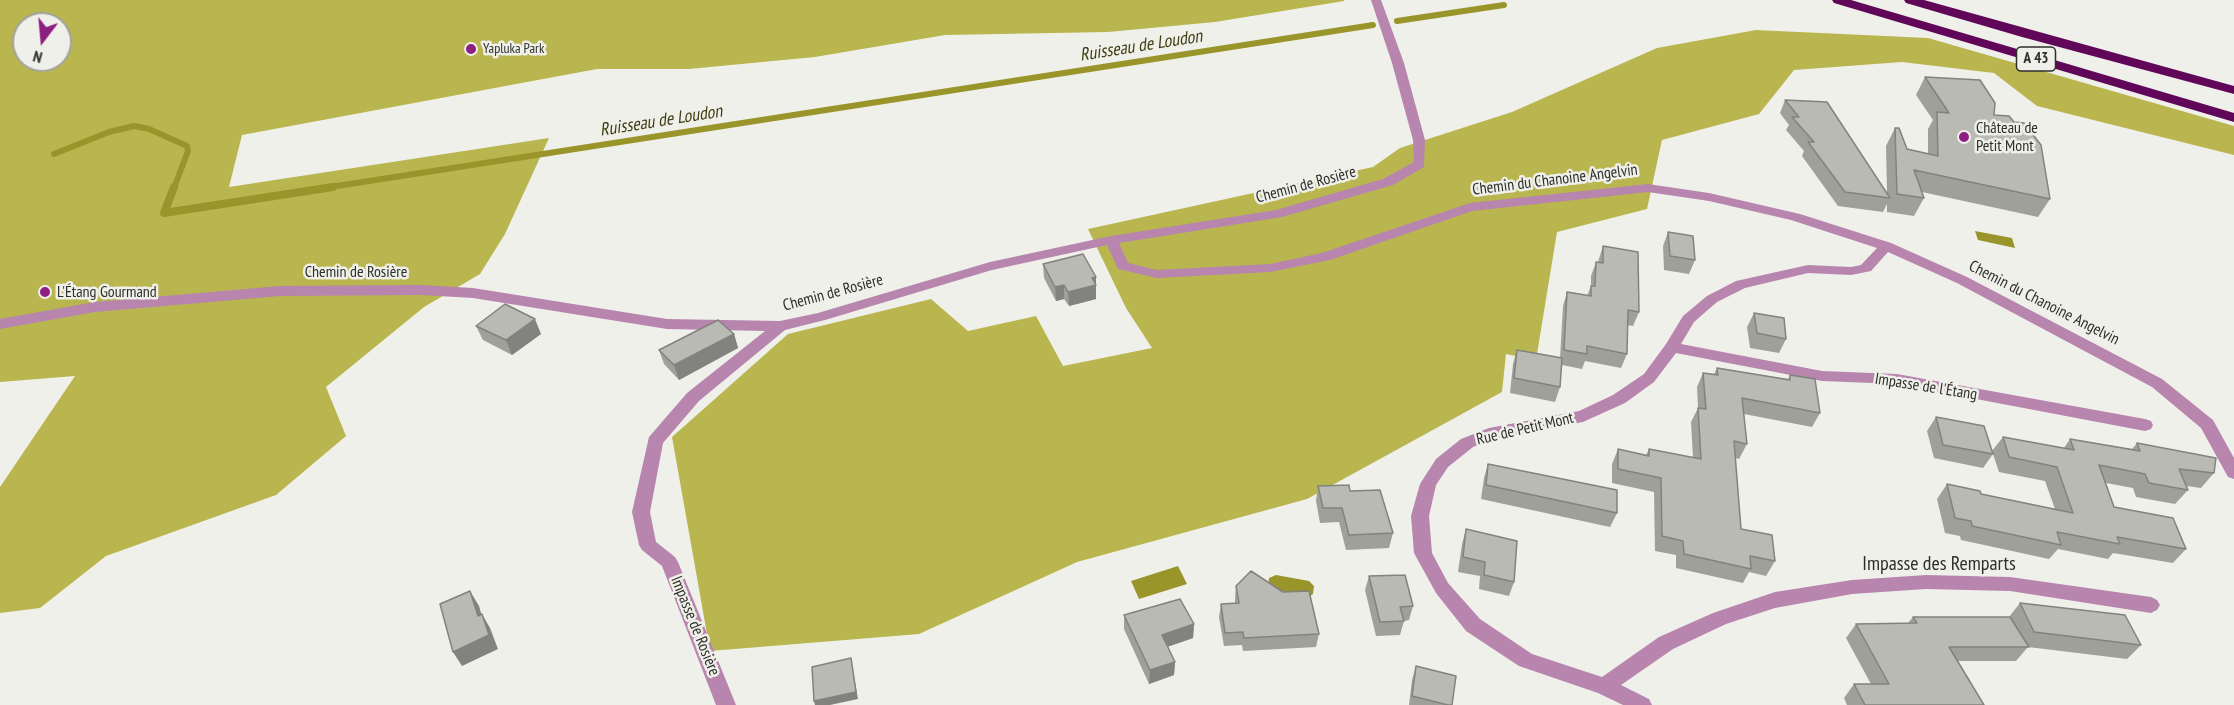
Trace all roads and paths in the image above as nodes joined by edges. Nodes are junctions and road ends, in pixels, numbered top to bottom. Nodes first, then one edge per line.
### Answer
1 (1376, 0) edge
2 (1838, 0) edge
3 (1910, 0) edge
4 (2234, 90) edge
5 (2234, 118) edge
6 (1111, 240) junction
7 (1886, 246) junction
8 (0, 324) edge
9 (780, 326) junction
10 (1672, 347) junction
11 (2145, 425) dead end
12 (2234, 473) edge
13 (2151, 605) dead end
14 (1604, 686) junction
15 (726, 705) edge
16 (1642, 705) edge

1 - 6 street, Chemin de Rosière
2 - 5 highway, A 43
3 - 4 highway, A 43
6 - 7 street, Chemin du Chanoine Angelvin
6 - 9 street, Chemin de Rosière
7 - 10 street, Rue de Petit Mont
7 - 12 street, Chemin du Chanoine Angelvin
8 - 9 street, Chemin de Rosière
9 - 15 street, Impasse de Rosière
10 - 11 street, Impasse de l'Étang
10 - 14 street, Rue de Petit Mont
13 - 14 street, Impasse des Remparts
14 - 16 street, Rue de Petit Mont

